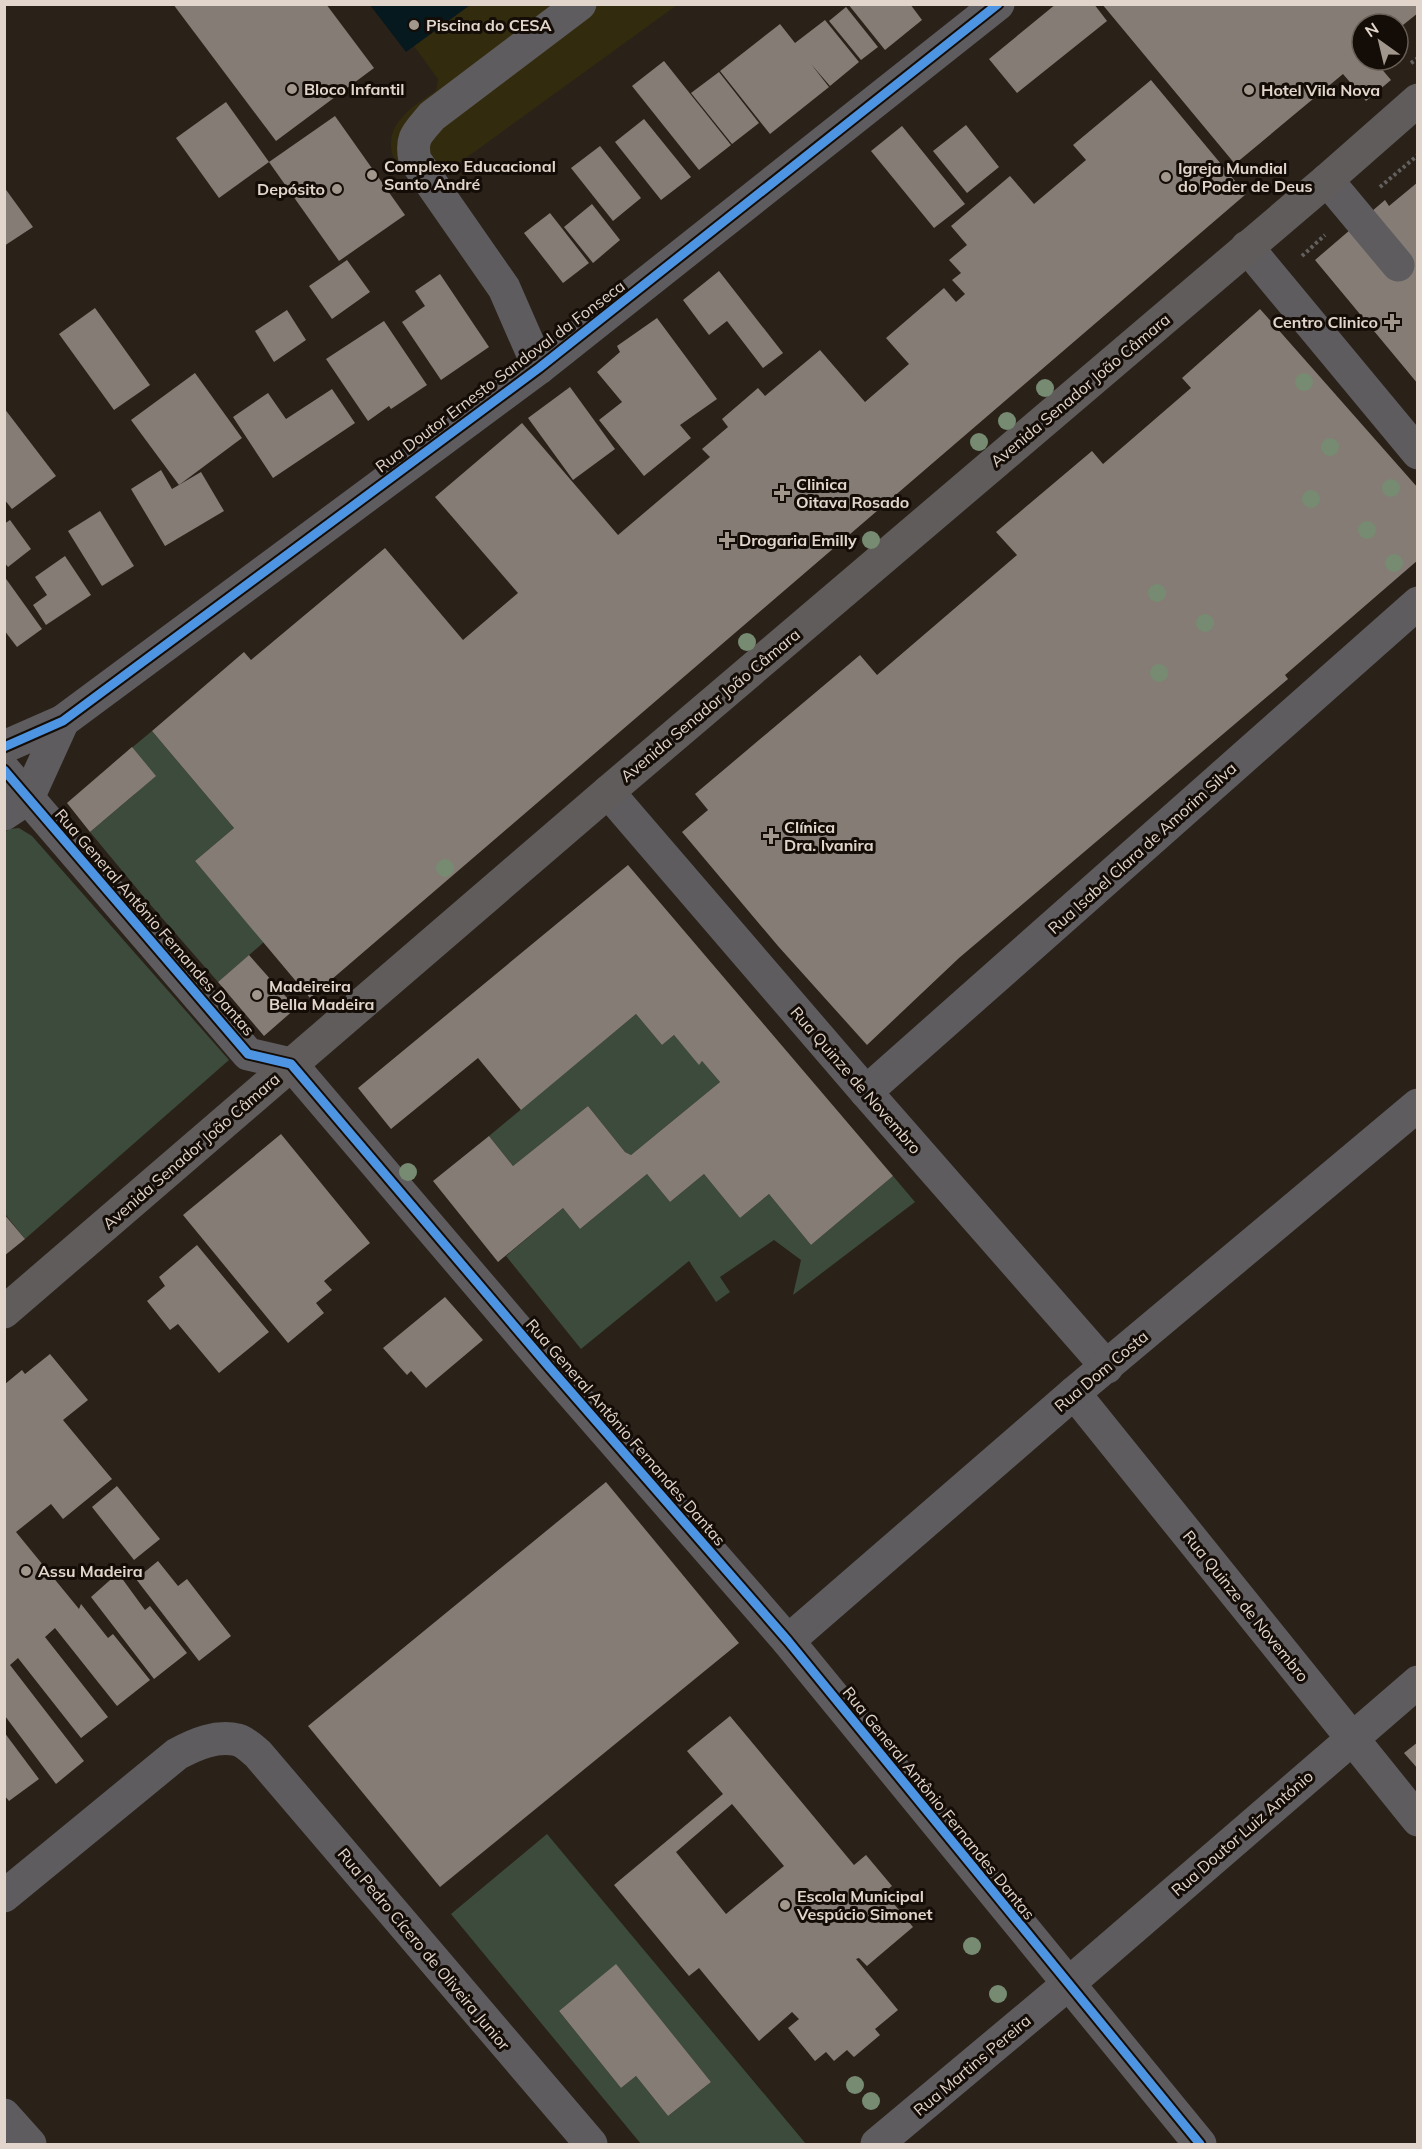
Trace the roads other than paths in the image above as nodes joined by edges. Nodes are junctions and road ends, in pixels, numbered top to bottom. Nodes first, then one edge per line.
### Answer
1 (580, 4) edge
2 (998, 4) edge
3 (1418, 100) edge
4 (1327, 180) junction
5 (1247, 248) junction
6 (1398, 265) dead end
7 (539, 368) junction
8 (1418, 453) edge
9 (1418, 603) edge
10 (63, 721) junction
11 (4, 747) edge
12 (4, 770) edge
13 (608, 792) junction
14 (16, 806) edge
15 (291, 1064) junction
16 (866, 1092) junction
17 (1418, 1105) edge
18 (4, 1312) edge
19 (1107, 1367) junction
20 (1074, 1393) junction
21 (788, 1641) junction
22 (1418, 1682) edge
23 (1352, 1737) junction
24 (1418, 1820) edge
25 (4, 1896) edge
26 (1067, 1985) junction
27 (4, 2115) edge
28 (30, 2145) edge
29 (591, 2145) edge
30 (877, 2145) edge
31 (1200, 2145) edge

1 - 7 street
2 - 7 street, Rua Doutor Ernesto Sandoval da Fonseca
3 - 4 main road, Avenida Senador João Câmara
4 - 5 main road, Avenida Senador João Câmara
4 - 6 street
5 - 8 street
5 - 13 main road, Avenida Senador João Câmara
7 - 10 street, Rua Doutor Ernesto Sandoval da Fonseca
9 - 16 street, Rua Isabel Clara de Amorim Silva
10 - 11 street, Rua Doutor Ernesto Sandoval da Fonseca
10 - 14 street
12 - 14 street, Rua General Antônio Fernandes Dantas
13 - 15 main road, Avenida Senador João Câmara
13 - 16 street, Rua Quinze de Novembro
14 - 15 street, Rua General Antônio Fernandes Dantas
15 - 18 main road, Avenida Senador João Câmara
15 - 21 street, Rua General Antônio Fernandes Dantas
16 - 19 street, Rua Quinze de Novembro
17 - 19 street, Rua Dom Costa
19 - 20 street, Rua Dom Costa
20 - 21 street, Rua Dom Costa
20 - 23 street, Rua Quinze de Novembro
21 - 26 street, Rua General Antônio Fernandes Dantas
22 - 23 street, Rua Doutor Luiz António
23 - 24 street, Rua Quinze de Novembro
23 - 26 street, Rua Doutor Luiz António
25 - 29 street, Rua Pedro Cícero de Oliveira Junior
26 - 30 street, Rua Martins Pereira
26 - 31 street, Rua General Antônio Fernandes Dantas
27 - 28 street

